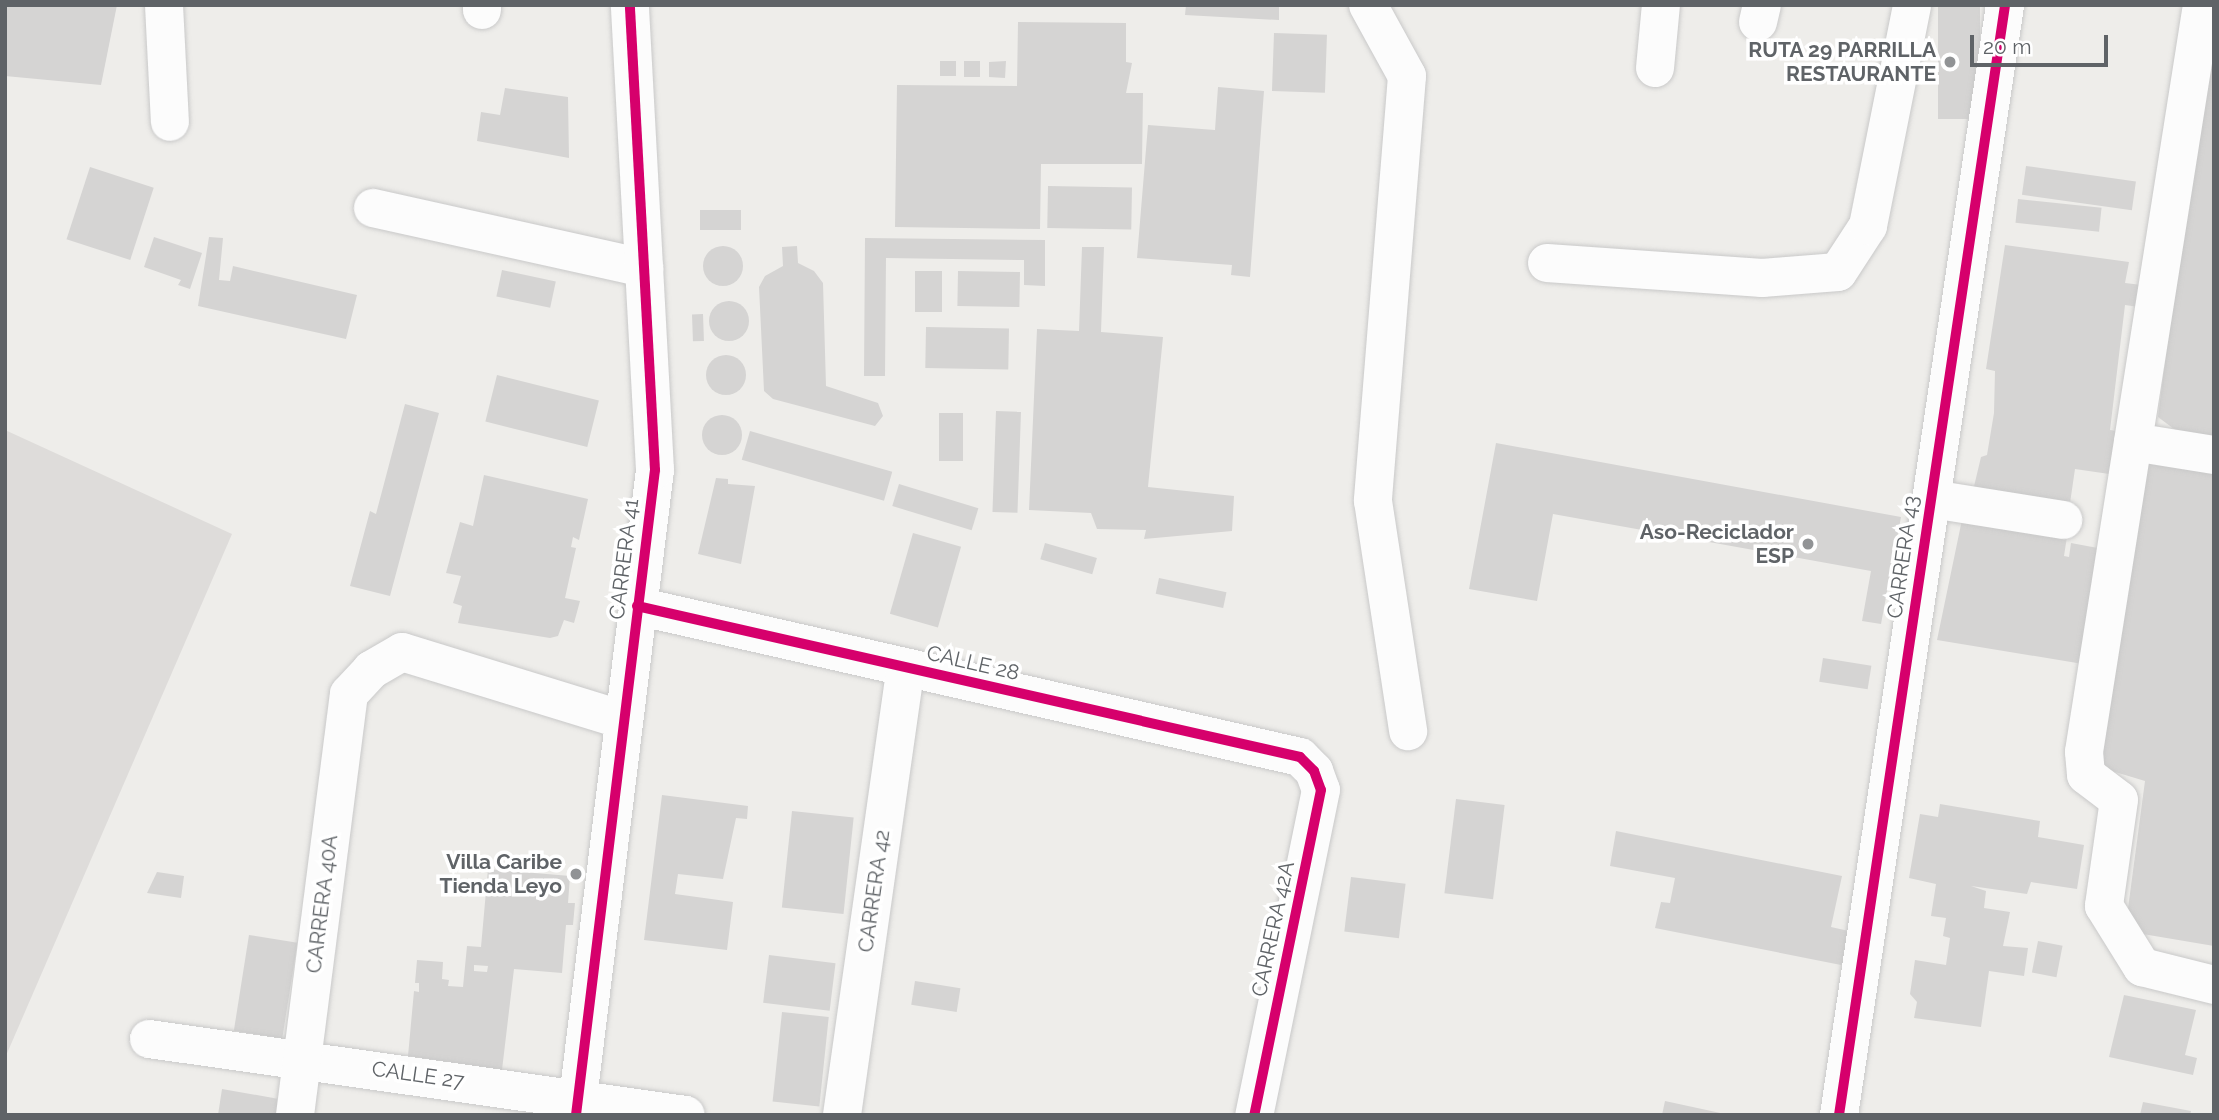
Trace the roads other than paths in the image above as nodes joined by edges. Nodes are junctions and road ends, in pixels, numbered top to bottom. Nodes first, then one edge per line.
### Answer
1 (164, 5) edge
2 (630, 5) edge
3 (1368, 5) edge
4 (1661, 5) edge
5 (1912, 5) edge
6 (2004, 5) edge
7 (2202, 5) edge
8 (1656, 68) dead end
9 (170, 122) dead end
10 (373, 208) dead end
11 (1547, 263) dead end
12 (644, 268) junction
13 (2133, 442) junction
14 (2214, 455) edge
15 (1931, 499) junction
16 (2063, 520) dead end
17 (637, 606) junction
18 (906, 668) junction
19 (623, 720) junction
20 (1408, 731) dead end
21 (1300, 757) joint
22 (2214, 985) edge
23 (149, 1039) dead end
24 (302, 1059) junction
25 (578, 1106) edge
26 (295, 1115) edge
27 (687, 1115) edge
28 (842, 1115) edge
29 (1254, 1115) edge
30 (1839, 1115) edge

1 - 9 street
2 - 12 street, CARRERA 41
3 - 20 street
4 - 8 street
5 - 11 street
6 - 15 street, CARRERA 43
7 - 13 street
10 - 12 street
12 - 17 street, CARRERA 41
13 - 14 street
13 - 22 street
15 - 16 street
15 - 30 street, CARRERA 43
17 - 18 street, CALLE 28
17 - 19 street, CARRERA 41
18 - 21 street, CALLE 28
18 - 28 street, CARRERA 42
19 - 24 street, CARRERA 40A
19 - 25 street, CARRERA 41
21 - 29 street, CARRERA 42A
23 - 24 street, CALLE 27
24 - 25 street, CALLE 27
24 - 26 street, CARRERA 40A
25 - 27 street, CALLE 27

